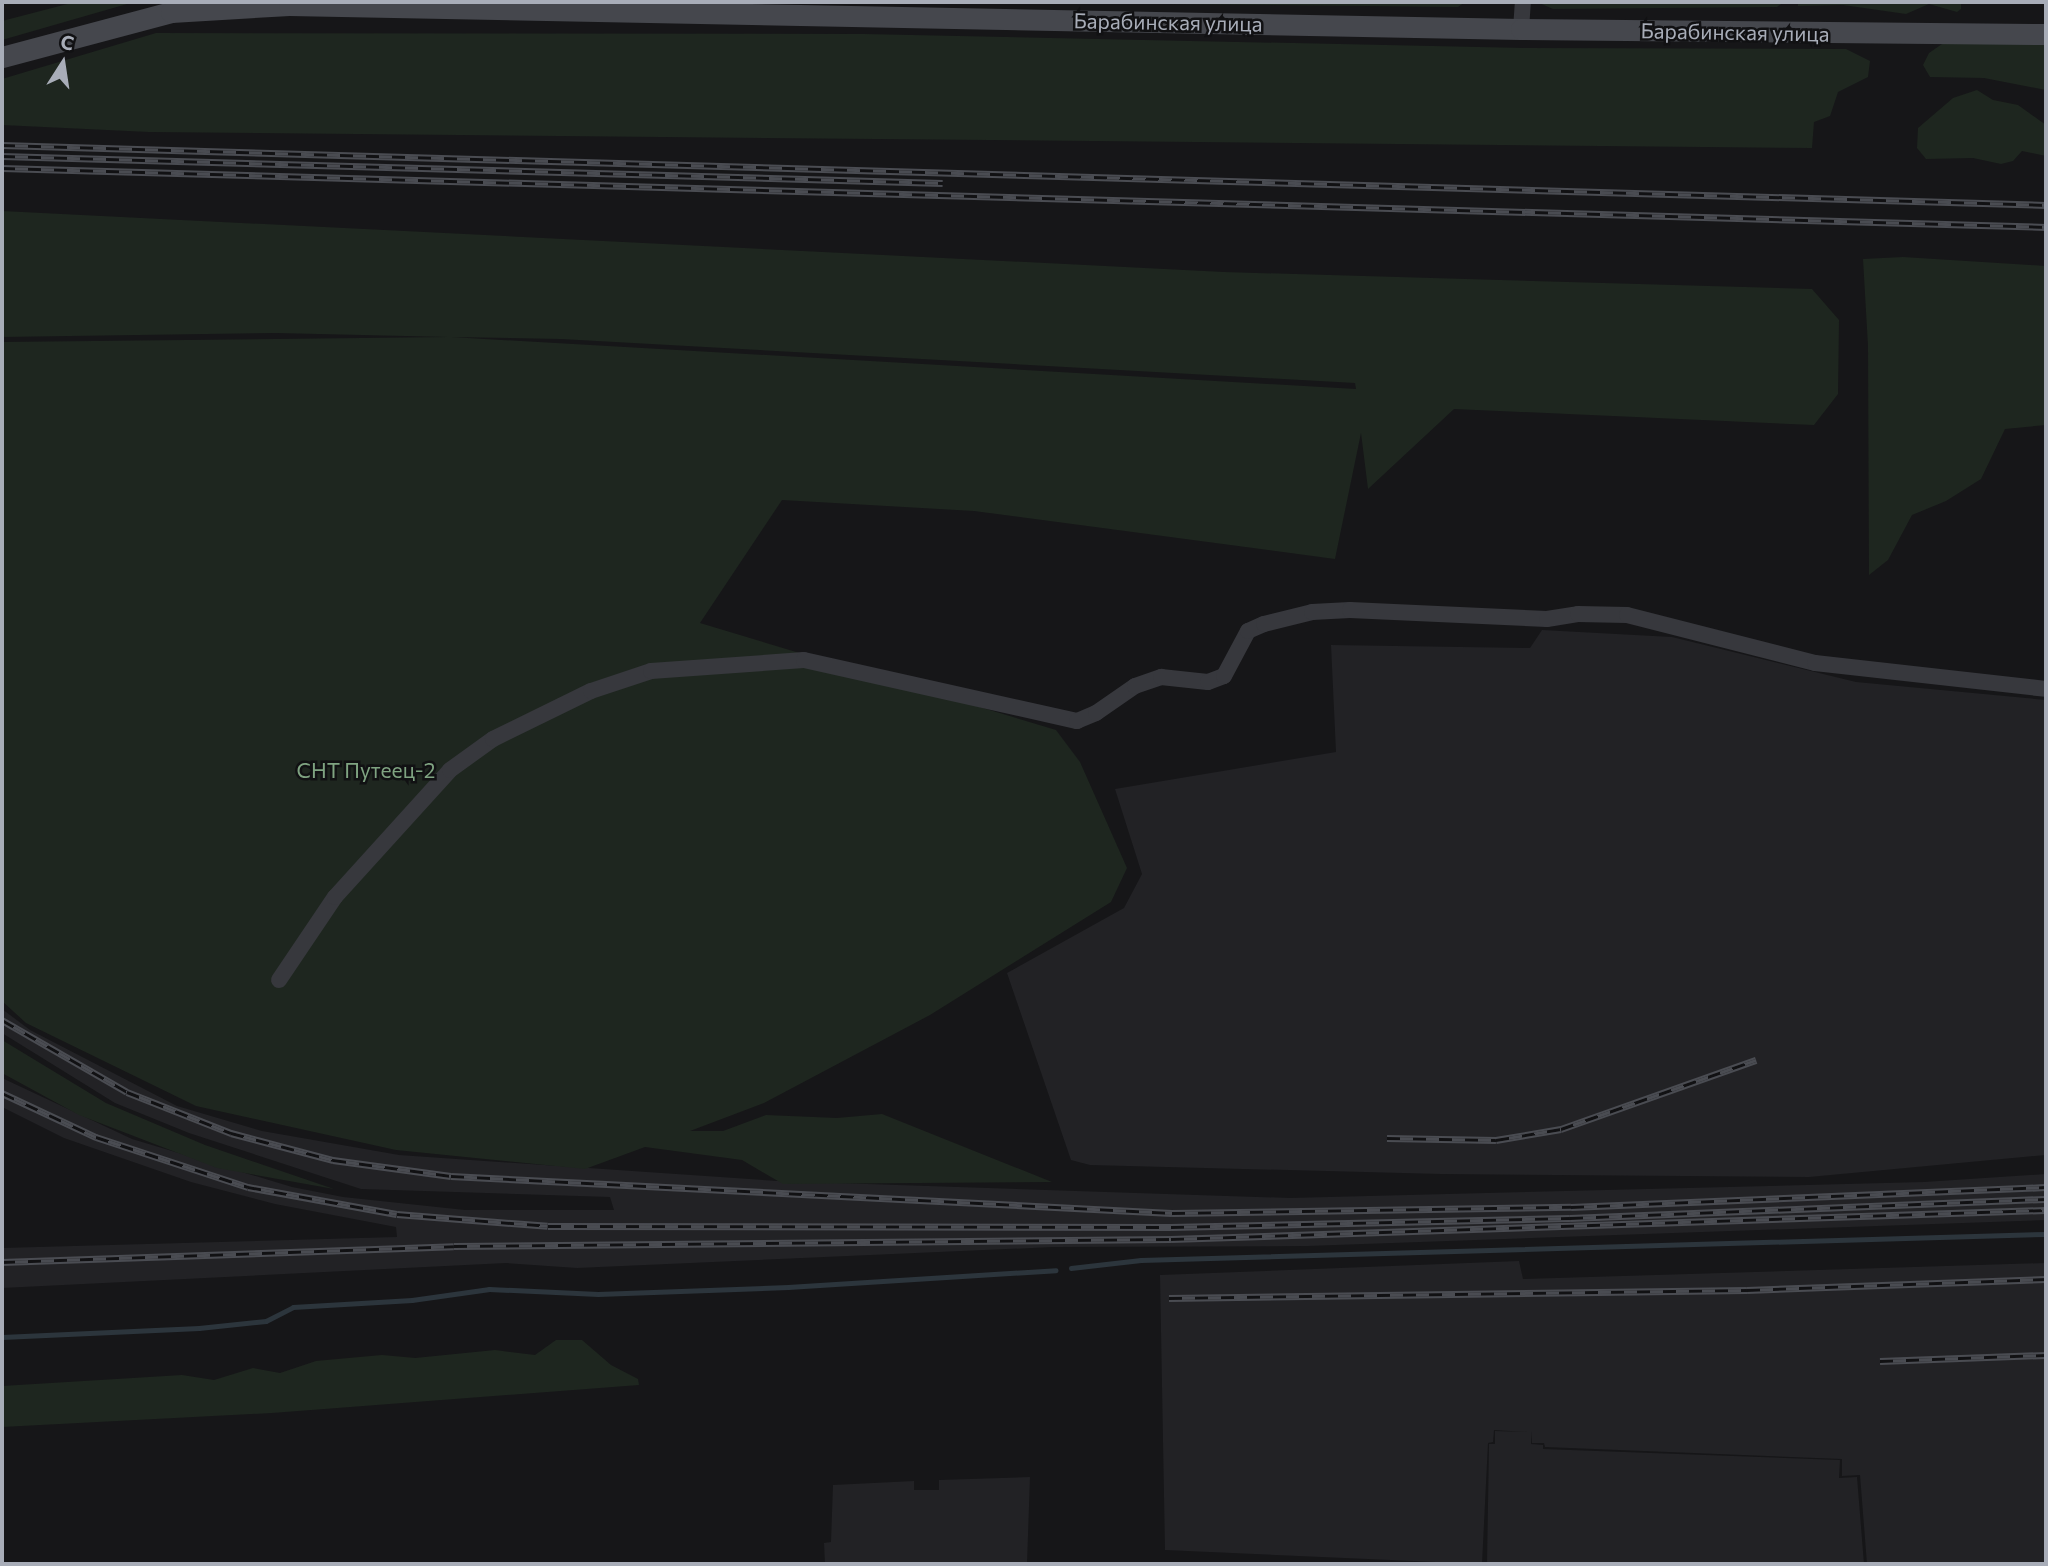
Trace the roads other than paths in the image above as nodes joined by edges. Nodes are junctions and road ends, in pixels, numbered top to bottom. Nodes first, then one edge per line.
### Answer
1 (1523, 2) edge
2 (1521, 29) junction
3 (2046, 34) edge
4 (2, 57) edge
5 (2046, 689) edge
6 (279, 980) dead end

1 - 2 street
2 - 3 main road, Барабинская улица
2 - 4 main road, Барабинская улица
5 - 6 street

